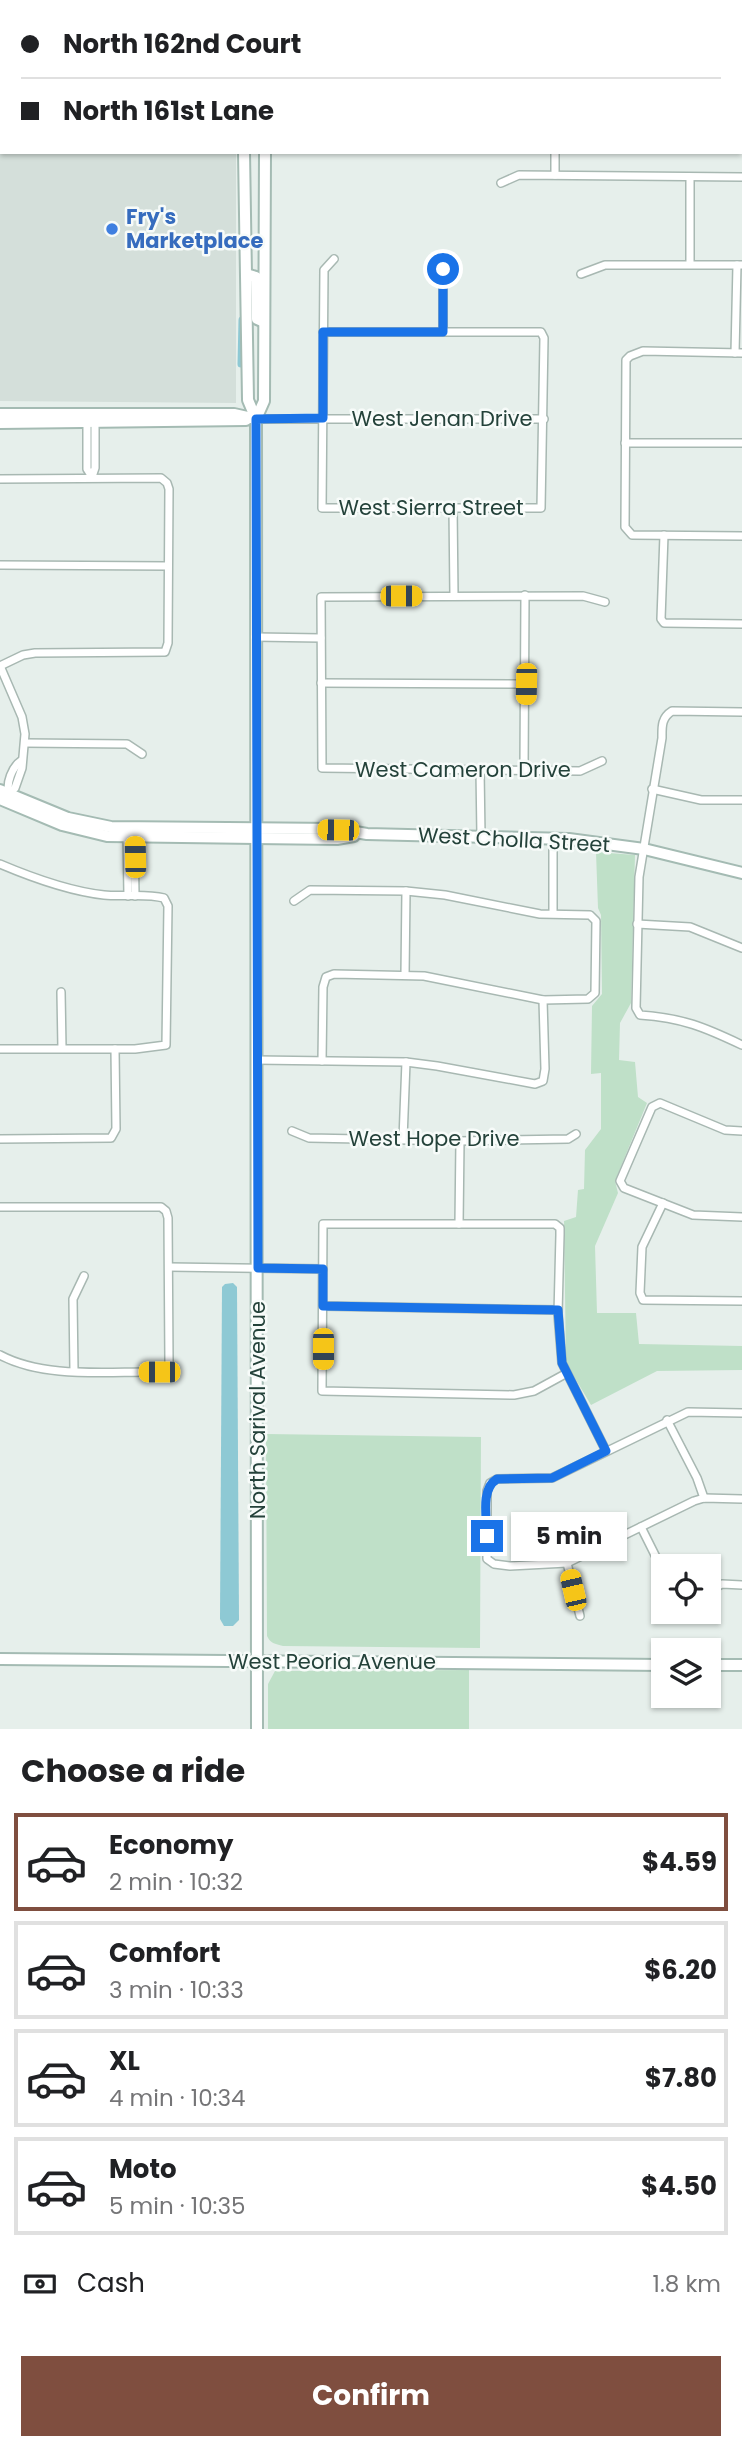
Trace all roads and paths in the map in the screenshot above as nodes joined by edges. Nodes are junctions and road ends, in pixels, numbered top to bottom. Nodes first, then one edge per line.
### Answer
1 (244, 154) edge
2 (265, 154) edge
3 (555, 154) edge
4 (555, 175) junction
5 (690, 177) junction
6 (742, 177) edge
7 (502, 183) dead end
8 (437, 257) dead end
9 (334, 259) dead end
10 (690, 264) junction
11 (740, 265) edge
12 (246, 274) junction
13 (581, 274) dead end
14 (264, 322) junction
15 (323, 332) junction
16 (443, 332) junction
17 (739, 353) edge
18 (0, 414) edge
19 (323, 418) junction
20 (256, 419) junction
21 (544, 419) junction
22 (91, 420) junction
23 (0, 423) edge
24 (625, 443) junction
25 (742, 443) edge
26 (92, 477) junction
27 (0, 479) edge
28 (453, 508) junction
29 (664, 535) junction
30 (742, 536) edge
31 (0, 565) edge
32 (168, 566) junction
33 (525, 595) junction
34 (454, 596) junction
35 (605, 602) dead end
36 (742, 624) edge
37 (255, 637) junction
38 (321, 638) junction
39 (0, 666) edge
40 (321, 683) junction
41 (526, 684) junction
42 (742, 712) edge
43 (25, 743) junction
44 (142, 754) dead end
45 (602, 761) dead end
46 (481, 770) junction
47 (524, 770) junction
48 (652, 789) junction
49 (4, 796) edge
50 (742, 800) edge
51 (130, 833) junction
52 (255, 833) junction
53 (481, 836) junction
54 (553, 837) junction
55 (644, 849) junction
56 (0, 864) edge
57 (742, 873) edge
58 (406, 891) junction
59 (131, 896) junction
60 (294, 901) dead end
61 (552, 914) junction
62 (637, 924) junction
63 (742, 948) edge
64 (405, 975) junction
65 (61, 992) dead end
66 (543, 999) junction
67 (742, 1045) edge
68 (62, 1048) junction
69 (0, 1049) edge
70 (115, 1049) junction
71 (256, 1060) junction
72 (322, 1061) junction
73 (406, 1062) junction
74 (292, 1131) dead end
75 (742, 1131) edge
76 (576, 1134) dead end
77 (0, 1139) edge
78 (403, 1139) junction
79 (460, 1141) junction
80 (663, 1203) junction
81 (0, 1207) edge
82 (742, 1217) edge
83 (459, 1224) junction
84 (169, 1267) junction
85 (258, 1268) junction
86 (323, 1269) junction
87 (84, 1276) dead end
88 (742, 1301) edge
89 (323, 1306) junction
90 (558, 1310) junction
91 (0, 1355) edge
92 (74, 1371) junction
93 (567, 1373) junction
94 (742, 1413) edge
95 (667, 1420) junction
96 (606, 1451) junction
97 (704, 1498) junction
98 (742, 1499) edge
99 (641, 1527) junction
100 (654, 1554) edge
101 (567, 1563) junction
102 (742, 1584) edge
103 (721, 1585) edge
104 (580, 1616) dead end
105 (0, 1659) edge
106 (257, 1661) junction
107 (651, 1665) edge
108 (721, 1665) edge
109 (742, 1665) edge
110 (257, 1729) edge

1 - 12 main road, North Sarival Avenue
2 - 14 main road, North Sarival Avenue
3 - 4 street
4 - 5 street
4 - 7 street
5 - 6 street
5 - 10 street
8 - 16 street
9 - 15 street
10 - 11 street
10 - 13 street
11 - 17 street
12 - 14 main road
12 - 20 main road, North Sarival Avenue
14 - 20 main road, North Sarival Avenue
15 - 16 street
15 - 19 street
16 - 21 street
17 - 24 street
18 - 22 main road, West Jenan Drive
19 - 20 street, West Jenan Drive
19 - 21 street, West Jenan Drive
19 - 28 street, West Sierra Street
20 - 22 main road, West Jenan Drive
20 - 37 main road, North Sarival Avenue
21 - 28 street, West Sierra Street
22 - 23 main road, West Jenan Drive
22 - 26 street
24 - 25 street
24 - 29 street
26 - 27 street
26 - 32 street
28 - 34 street
29 - 30 street
29 - 36 street
31 - 32 street
32 - 39 street
33 - 34 street
33 - 35 street
33 - 41 street
34 - 38 street
37 - 38 street
37 - 52 main road, North Sarival Avenue
38 - 40 street
39 - 43 street
40 - 41 street
40 - 46 street, West Cameron Drive
41 - 47 street
42 - 48 street
43 - 44 street
43 - 49 street
45 - 47 street, West Cameron Drive
46 - 47 street, West Cameron Drive
46 - 53 street
48 - 50 street
48 - 55 street
49 - 51 main road, West Cholla Street
51 - 52 main road, West Cholla Street
51 - 59 street
52 - 53 main road, West Cholla Street
52 - 71 main road, North Sarival Avenue
53 - 54 main road, West Cholla Street
54 - 55 main road, West Cholla Street
54 - 61 street
55 - 57 main road, West Cholla Street
55 - 62 street
56 - 59 street
58 - 60 street
58 - 61 street
58 - 64 street
59 - 70 street
61 - 66 street
62 - 63 street
62 - 67 street
64 - 66 street
64 - 72 street
65 - 68 street
66 - 73 street
68 - 69 street
68 - 70 street
70 - 77 street
71 - 72 street
71 - 85 main road, North Sarival Avenue
72 - 73 street
73 - 78 street
74 - 78 street, West Hope Drive
75 - 80 street
76 - 79 street, West Hope Drive
78 - 79 street, West Hope Drive
79 - 83 street
80 - 82 street
80 - 88 street
81 - 84 street
83 - 86 street
83 - 90 street
84 - 85 street
84 - 92 street
85 - 86 street
85 - 106 main road, North Sarival Avenue
86 - 89 street
87 - 92 street
89 - 90 street
89 - 93 street
90 - 93 street
91 - 92 street
93 - 96 street
94 - 95 street
95 - 96 street
95 - 97 street
96 - 101 street
97 - 98 street
97 - 99 street
99 - 100 street
99 - 101 street
101 - 104 street
102 - 103 street
105 - 106 main road, West Peoria Avenue
106 - 107 main road, West Peoria Avenue
106 - 110 main road, North Sarival Avenue
108 - 109 main road

